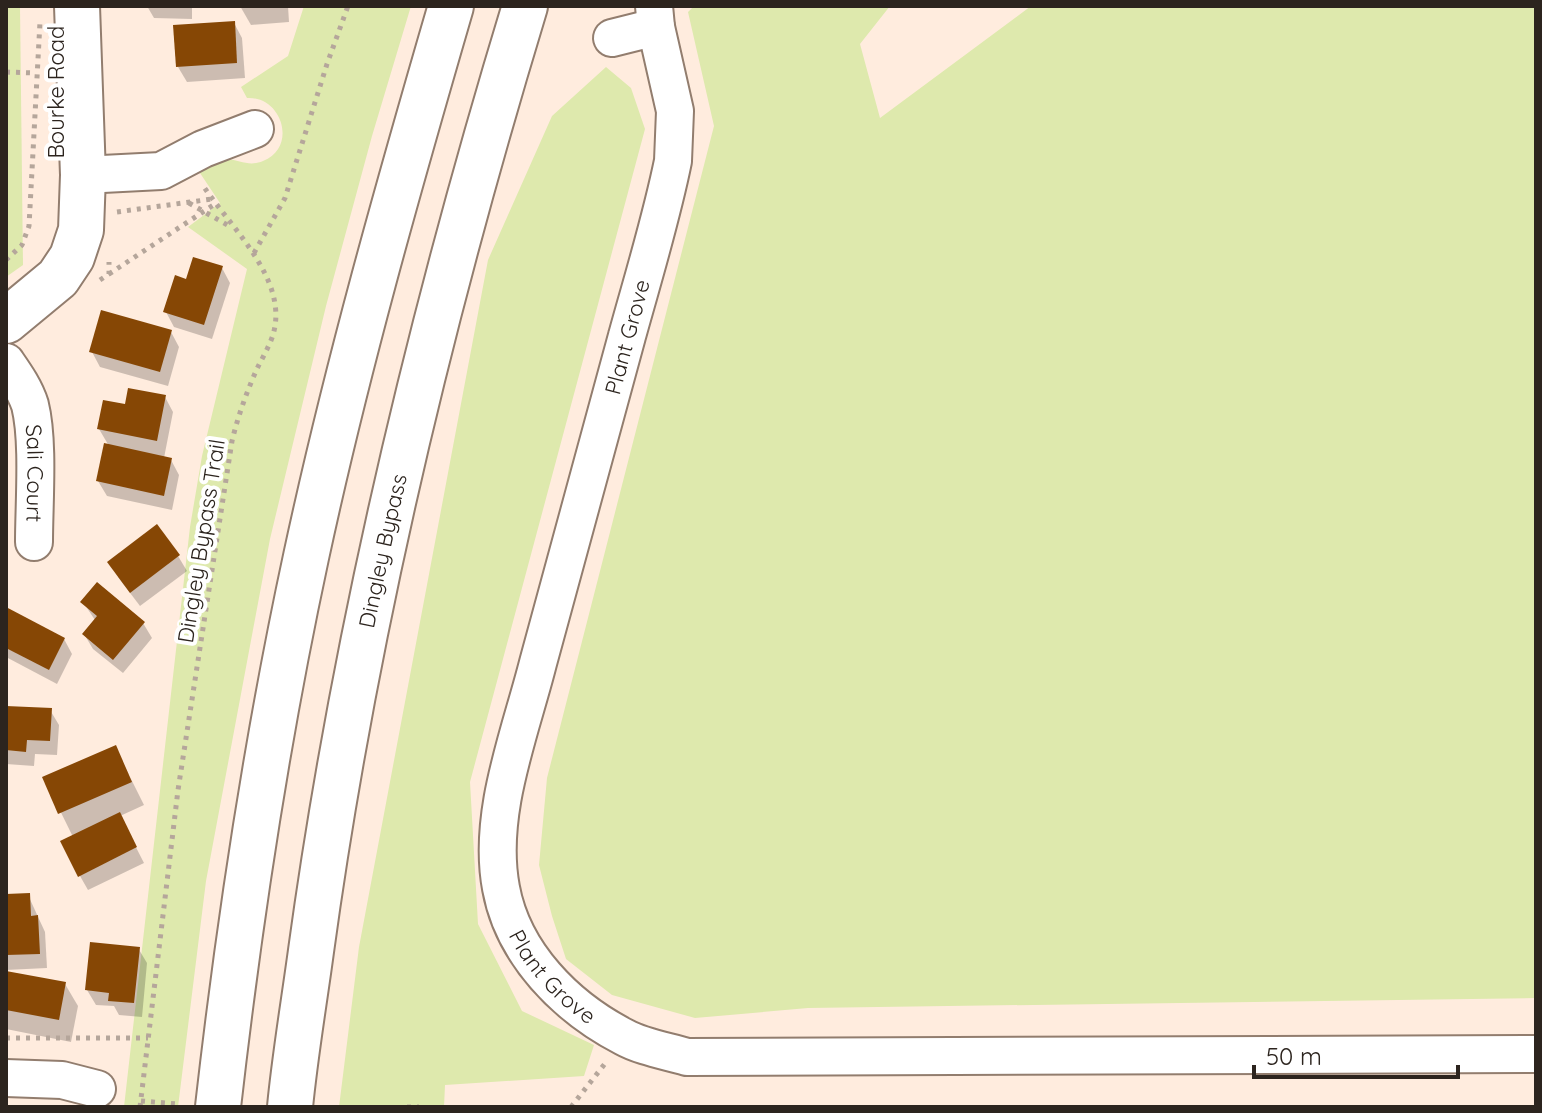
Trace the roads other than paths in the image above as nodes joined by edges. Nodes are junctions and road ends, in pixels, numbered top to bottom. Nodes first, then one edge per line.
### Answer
1 (451, 6) edge
2 (525, 6) edge
3 (59, 9) edge
4 (655, 16) edge
5 (612, 38) dead end
6 (255, 129) dead end
7 (70, 176) junction
8 (36, 262) edge
9 (6, 285) edge
10 (6, 321) edge
11 (6, 362) edge
12 (34, 542) dead end
13 (1536, 1054) edge
14 (6, 1078) edge
15 (97, 1089) dead end
16 (198, 1106) edge
17 (290, 1107) edge

1 - 16 main road
2 - 17 main road, Dingley Bypass
3 - 7 main road, Bourke Road
4 - 5 street
4 - 13 street, Plant Grove
6 - 7 street
7 - 8 main road, Bourke Road
8 - 9 main road
8 - 10 main road
11 - 12 street, Sali Court
14 - 15 street

